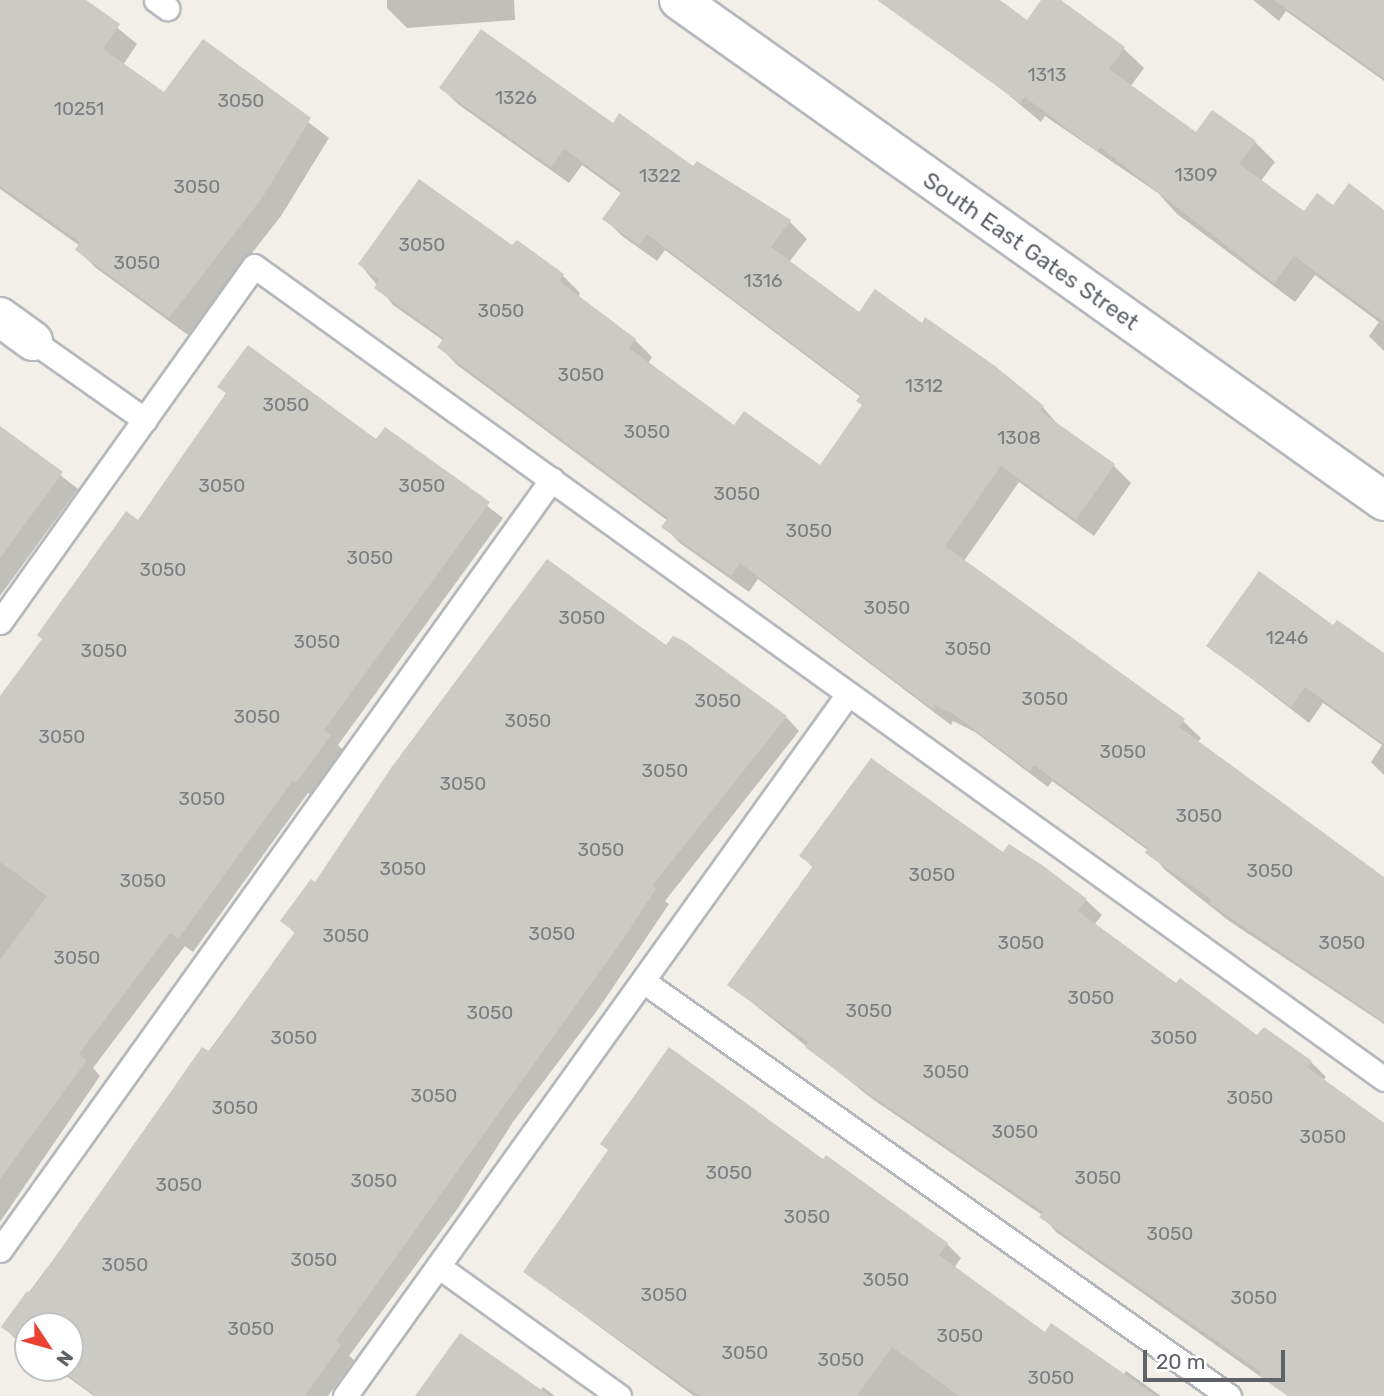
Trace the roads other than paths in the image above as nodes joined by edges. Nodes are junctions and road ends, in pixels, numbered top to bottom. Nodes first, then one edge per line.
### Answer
1 (679, 0) edge
2 (0, 317) edge
3 (33, 341) joint
4 (145, 420) junction
5 (551, 479) junction
6 (1384, 501) edge
7 (0, 622) edge
8 (848, 694) junction
9 (643, 981) junction
10 (1384, 1079) edge
11 (0, 1250) edge
12 (438, 1266) junction
13 (345, 1396) edge
14 (619, 1396) edge
15 (1229, 1396) edge

1 - 6 street, South East Gates Street
2 - 3 street
3 - 4 lane
4 - 5 lane
4 - 7 lane
5 - 8 lane
5 - 11 lane
8 - 9 lane
8 - 10 lane
9 - 12 lane
9 - 15 lane
12 - 13 lane
12 - 14 lane

